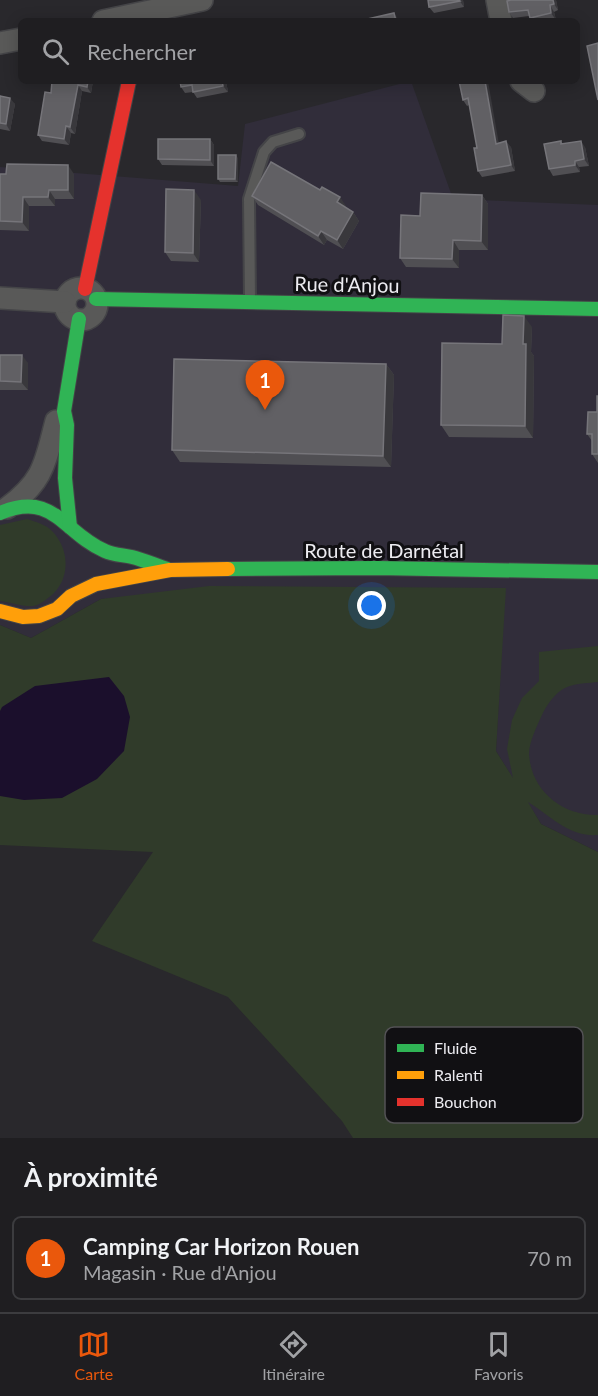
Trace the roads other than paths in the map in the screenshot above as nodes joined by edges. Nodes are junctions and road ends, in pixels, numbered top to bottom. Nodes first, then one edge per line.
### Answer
1 (202, 0) edge
2 (497, 0) edge
3 (146, 11) edge
4 (116, 18) edge
5 (500, 18) edge
6 (18, 40) edge
7 (0, 43) edge
8 (128, 84) edge
9 (299, 134) dead end
10 (91, 294) junction
11 (0, 298) edge
12 (66, 302) junction
13 (250, 302) junction
14 (598, 309) edge
15 (79, 319) junction
16 (64, 411) junction
17 (3, 511) edge
18 (72, 529) junction
19 (82, 555) dead end
20 (170, 570) junction
21 (598, 572) edge
22 (80, 580) dead end
23 (71, 596) junction
24 (0, 611) edge

1 - 3 street
2 - 5 street
3 - 4 street
6 - 7 street
8 - 10 street
9 - 13 lane
10 - 12 street
10 - 13 street, Rue d'Anjou
10 - 15 street
11 - 12 street
12 - 15 street
13 - 14 street, Rue d'Anjou
15 - 16 street
16 - 17 street
16 - 18 street
17 - 18 street
18 - 19 street
18 - 20 street
20 - 21 street, Route de Darnétal
20 - 23 street
22 - 23 street
23 - 24 street

